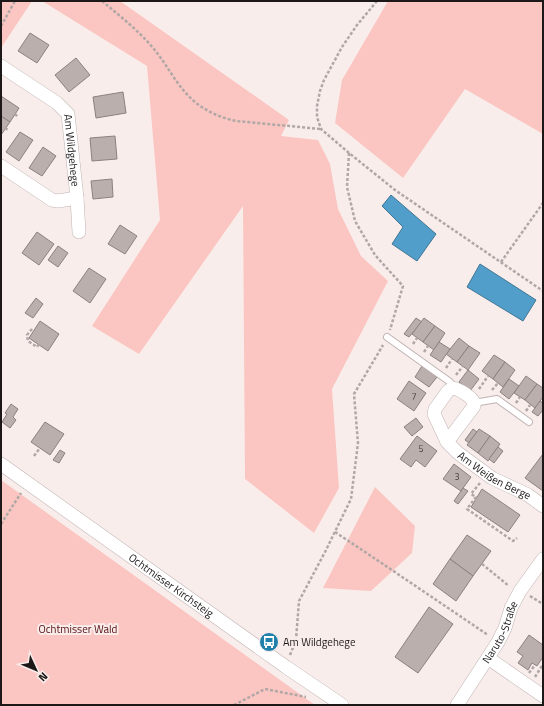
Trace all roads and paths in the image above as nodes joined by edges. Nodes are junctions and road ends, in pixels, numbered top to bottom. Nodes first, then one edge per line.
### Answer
1 (15, 1) edge
2 (102, 1) edge
3 (377, 1) edge
4 (1, 26) edge
5 (1, 66) edge
6 (15, 114) dead end
7 (18, 117) dead end
8 (322, 129) junction
9 (349, 154) junction
10 (1, 166) edge
11 (77, 198) junction
12 (543, 203) edge
13 (79, 232) dead end
14 (501, 262) junction
15 (543, 291) edge
16 (32, 329) dead end
17 (387, 337) junction
18 (39, 344) dead end
19 (453, 388) junction
20 (474, 403) junction
21 (529, 422) dead end
22 (447, 442) junction
23 (40, 448) dead end
24 (34, 456) dead end
25 (1, 464) edge
26 (486, 474) junction
27 (28, 483) junction
28 (543, 506) edge
29 (475, 510) dead end
30 (472, 513) junction
31 (484, 516) dead end
32 (481, 519) junction
33 (492, 522) dead end
34 (1, 524) edge
35 (490, 525) junction
36 (501, 527) dead end
37 (499, 531) junction
38 (335, 532) junction
39 (517, 538) dead end
40 (543, 559) edge
41 (498, 642) junction
42 (488, 658) junction
43 (284, 666) junction
44 (543, 696) edge
45 (310, 697) dead end
46 (234, 705) edge
47 (342, 705) edge
48 (457, 705) edge

1 - 4 path
2 - 8 path
3 - 8 path
5 - 11 street, Am Wildgehege
6 - 7 path
8 - 9 path
9 - 14 path
9 - 17 path
10 - 11 street, Am Wildgehege
11 - 13 street, Am Wildgehege
12 - 14 path
14 - 15 path
16 - 18 path
17 - 19 lane
17 - 38 path
19 - 20 street
19 - 22 street, Am Weißen Berge
20 - 21 lane
20 - 22 street, Am Weißen Berge
22 - 26 street, Am Weißen Berge
23 - 24 path
25 - 27 street, Ochtmisser Kirchsteig
26 - 28 street, Am Weißen Berge
26 - 30 path
27 - 34 path
27 - 43 street, Ochtmisser Kirchsteig
29 - 30 path
30 - 32 path
31 - 32 path
32 - 35 path
33 - 35 path
35 - 37 path
36 - 37 path
37 - 39 path
38 - 41 path
38 - 43 path
40 - 41 street, Naruto-Straße
41 - 42 street, Naruto-Straße
42 - 44 street
42 - 48 street, Naruto-Straße
43 - 47 street, Ochtmisser Kirchsteig
45 - 46 path

